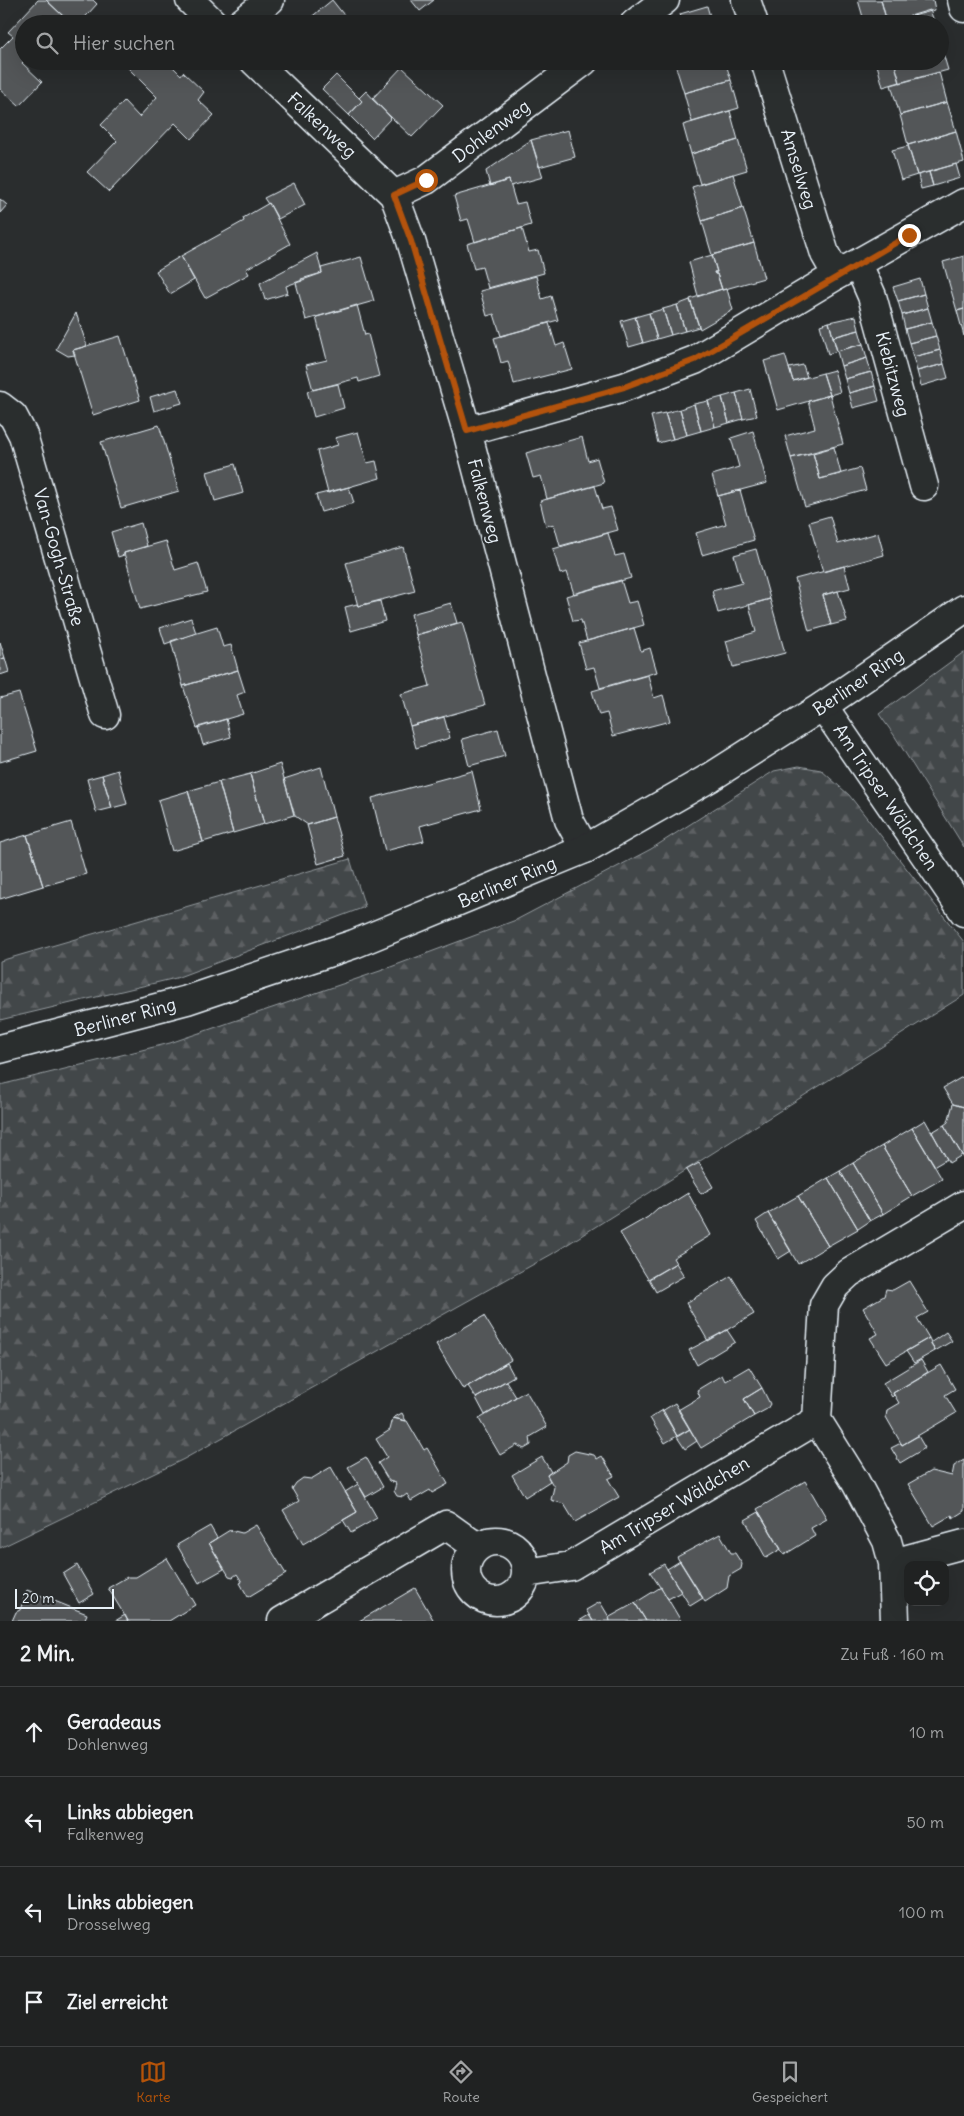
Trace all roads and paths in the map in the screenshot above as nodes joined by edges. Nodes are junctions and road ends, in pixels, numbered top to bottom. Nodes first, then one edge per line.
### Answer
1 (190, 0) edge
2 (270, 0) edge
3 (665, 0) edge
4 (746, 0) edge
5 (962, 0) edge
6 (964, 8) edge
7 (205, 15) edge
8 (251, 15) edge
9 (646, 15) edge
10 (751, 15) edge
11 (264, 70) edge
12 (572, 70) edge
13 (768, 70) edge
14 (394, 195) junction
15 (964, 203) edge
16 (847, 270) junction
17 (0, 406) edge
18 (467, 431) junction
19 (924, 486) dead end
20 (964, 609) edge
21 (824, 706) junction
22 (105, 714) dead end
23 (585, 849) junction
24 (964, 912) edge
25 (0, 1048) edge
26 (964, 1205) edge
27 (817, 1420) junction
28 (964, 1544) edge
29 (477, 1547) junction
30 (894, 1563) junction
31 (526, 1574) junction
32 (282, 1621) edge
33 (895, 1621) edge

1 - 7 street
2 - 8 street
3 - 9 street
4 - 10 street
5 - 6 street
11 - 14 street, Falkenweg
12 - 14 street, Dohlenweg
13 - 16 street, Amselweg
14 - 18 street, Falkenweg
15 - 16 street
16 - 18 street
16 - 19 street, Kiebitzweg
17 - 22 street, Van-Gogh-Straße
18 - 23 street, Falkenweg
20 - 21 street, Berliner Ring
21 - 23 street, Berliner Ring
21 - 24 street, Am Tripser Wäldchen
23 - 25 street, Berliner Ring
26 - 27 street
27 - 30 street
27 - 31 street, Am Tripser Wäldchen
28 - 30 street
29 - 31 street
29 - 31 street
29 - 32 street
30 - 33 street

